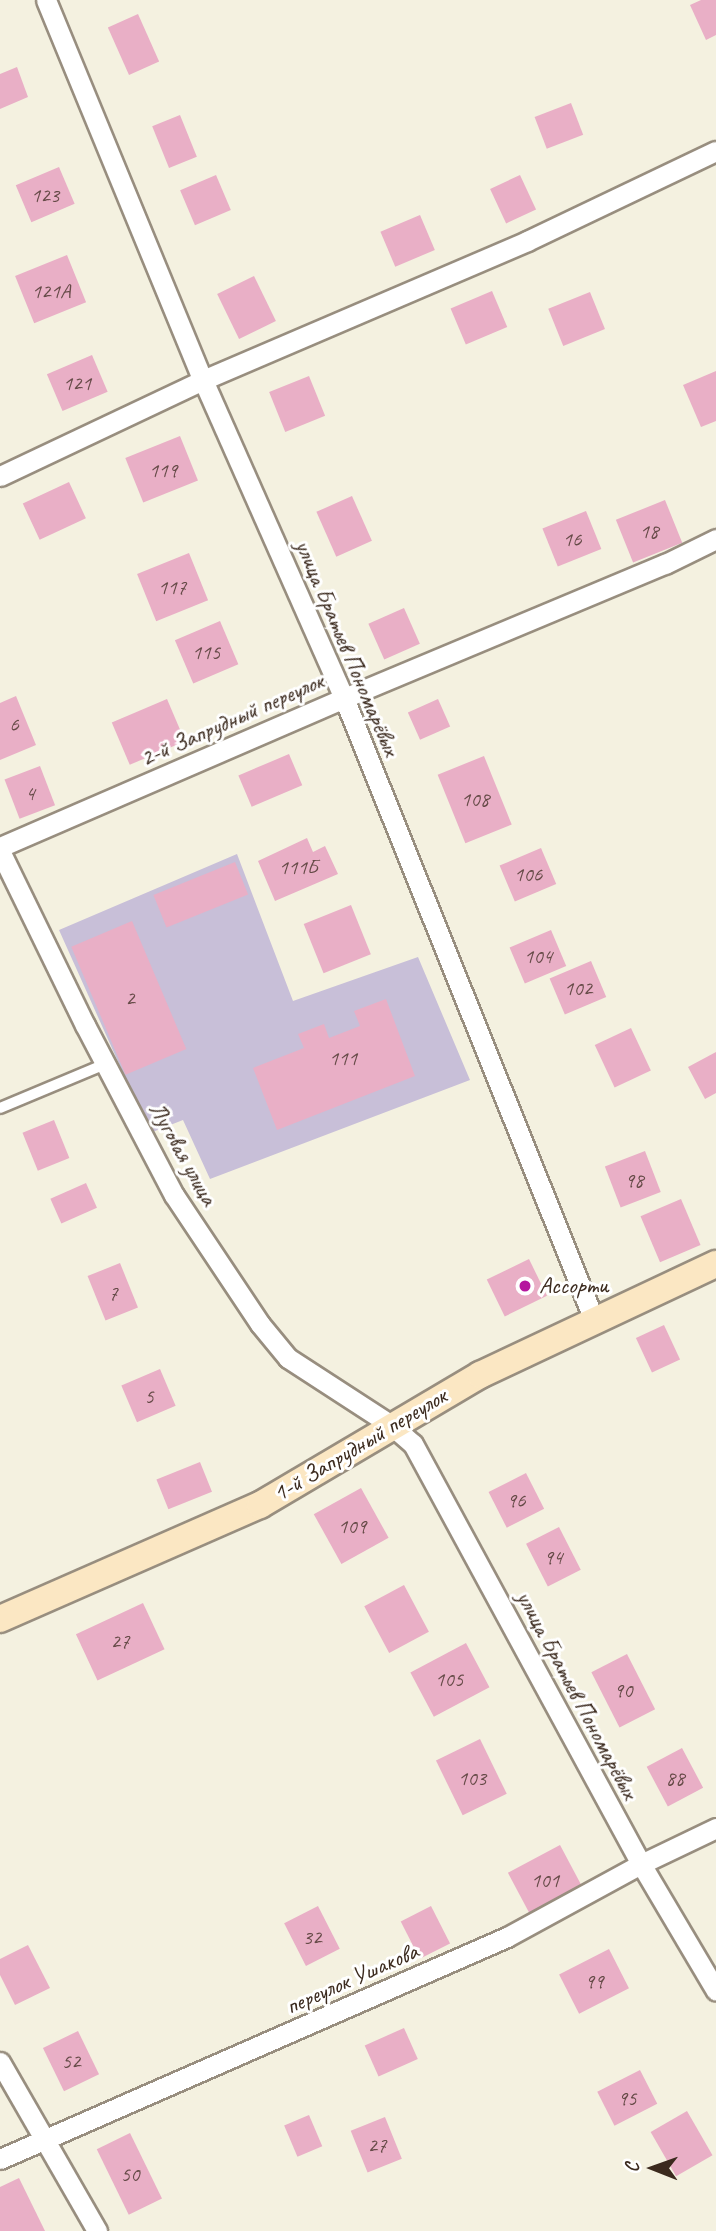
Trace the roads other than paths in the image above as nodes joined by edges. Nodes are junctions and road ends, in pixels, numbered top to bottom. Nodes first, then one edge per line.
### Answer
1 (46, 0) edge
2 (716, 151) edge
3 (203, 380) junction
4 (0, 476) edge
5 (716, 539) edge
6 (344, 698) junction
7 (0, 849) edge
8 (106, 1064) junction
9 (0, 1108) edge
10 (716, 1264) edge
11 (594, 1320) junction
12 (391, 1425) junction
13 (0, 1619) edge
14 (716, 1828) edge
15 (641, 1864) junction
16 (716, 1991) edge
17 (0, 2062) edge
18 (43, 2139) junction
19 (0, 2159) edge
20 (97, 2231) edge

1 - 3 street, улица Братьев Пономарёвых
2 - 3 street
3 - 4 street
3 - 6 street, улица Братьев Пономарёвых
5 - 6 street, 2-й Запрудный переулок
6 - 7 street, 2-й Запрудный переулок
6 - 11 street, улица Братьев Пономарёвых
7 - 8 street, Луговая улица
8 - 9 lane
8 - 12 street, Луговая улица
10 - 11 street, 1-й Запрудный переулок
11 - 12 street, 1-й Запрудный переулок
12 - 13 street, 1-й Запрудный переулок
12 - 15 street, улица Братьев Пономарёвых
14 - 15 street, переулок Ушакова
15 - 16 street, улица Братьев Пономарёвых
15 - 18 street, переулок Ушакова
17 - 18 street
18 - 19 street, переулок Ушакова
18 - 20 street

